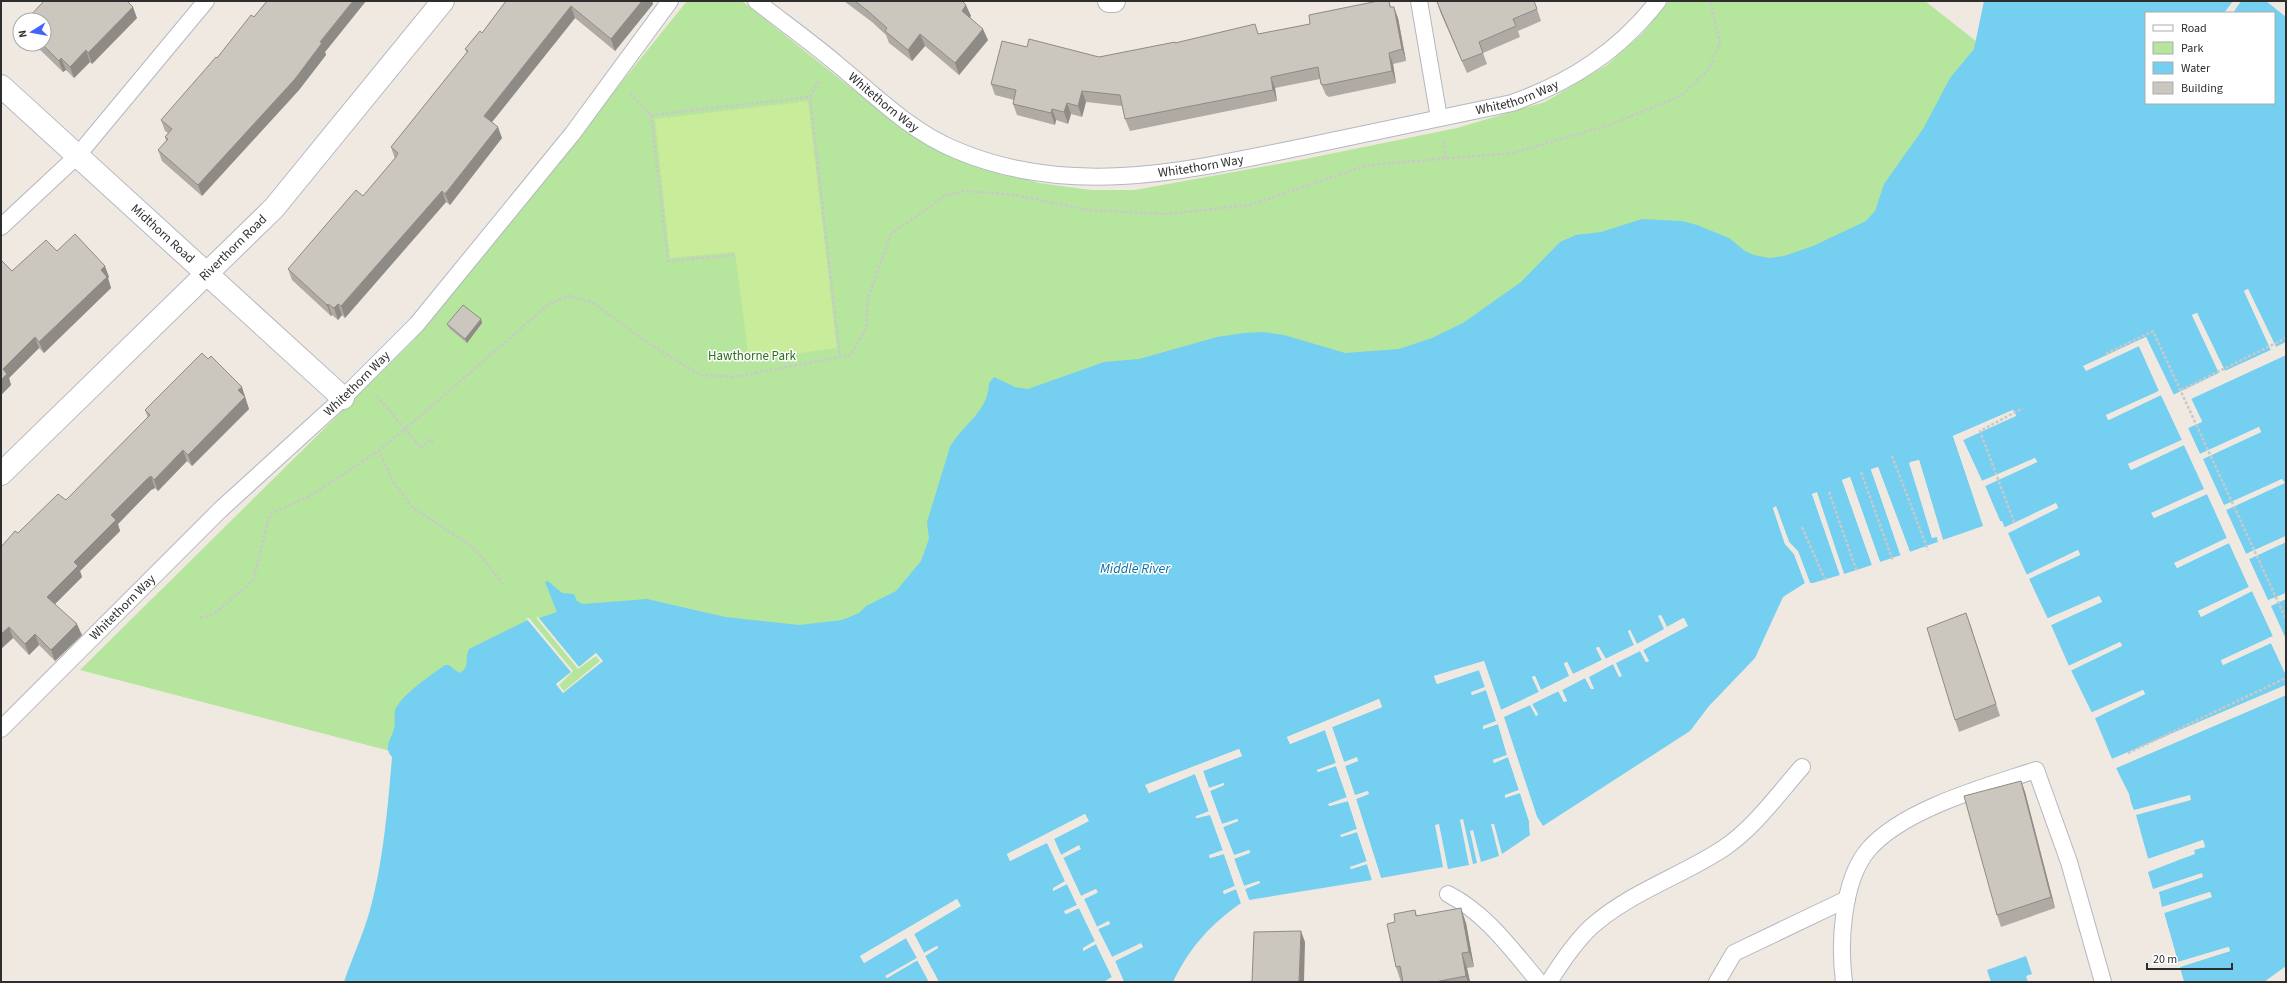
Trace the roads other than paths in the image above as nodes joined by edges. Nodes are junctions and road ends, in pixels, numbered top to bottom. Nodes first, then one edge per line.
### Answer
1 (206, 1) edge
2 (443, 1) edge
3 (670, 1) edge
4 (756, 1) edge
5 (1109, 1) edge
6 (1113, 1) edge
7 (1419, 1) edge
8 (1658, 1) edge
9 (1, 86) edge
10 (1439, 118) junction
11 (78, 155) junction
12 (1, 227) edge
13 (206, 275) junction
14 (343, 398) junction
15 (1, 474) edge
16 (1, 729) edge
17 (1802, 767) dead end
18 (1448, 894) dead end
19 (1847, 900) junction
20 (1539, 982) edge
21 (1549, 982) edge
22 (1717, 982) edge
23 (1844, 982) edge
24 (2103, 982) edge

1 - 11 lane
2 - 13 street, Riverthorn Road
3 - 14 lane, Whitethorn Way
4 - 10 lane, Whitethorn Way
5 - 6 street
7 - 10 lane
8 - 10 lane, Whitethorn Way
9 - 11 street, Midthorn Road
11 - 12 lane
11 - 13 street, Midthorn Road
13 - 14 street, Midthorn Road
13 - 15 street, Riverthorn Road
14 - 16 lane, Whitethorn Way
17 - 21 lane
18 - 20 lane
19 - 22 lane
19 - 23 lane
19 - 24 lane

